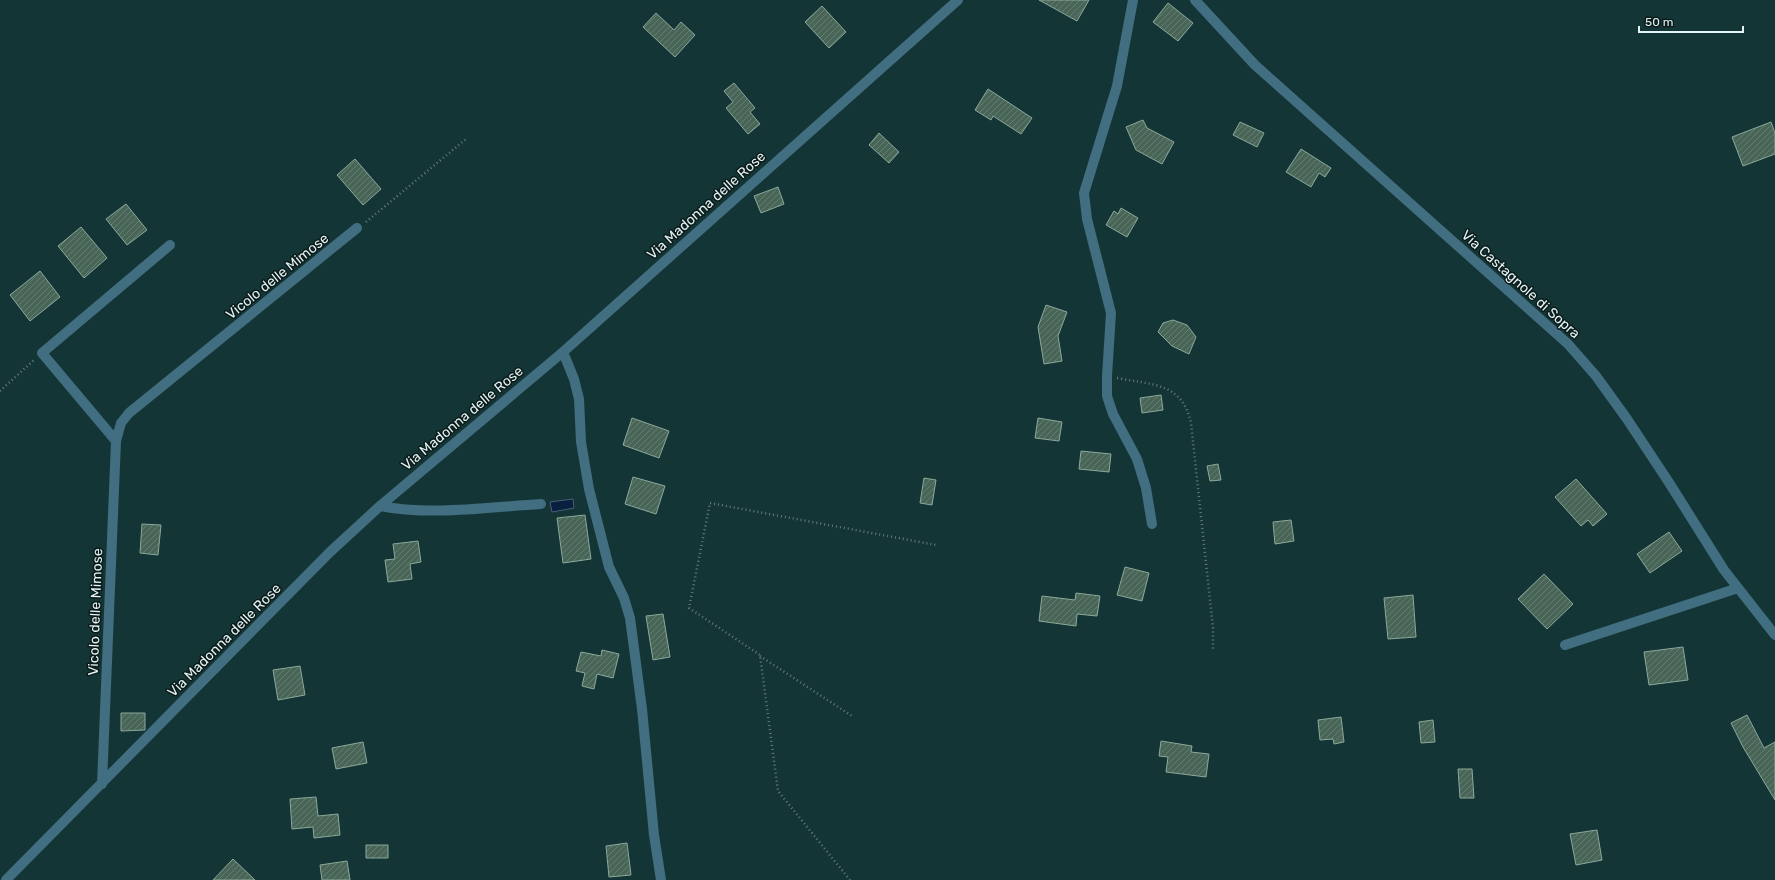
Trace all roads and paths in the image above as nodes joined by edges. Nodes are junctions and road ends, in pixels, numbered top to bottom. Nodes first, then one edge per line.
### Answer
1 (958, 0) edge
2 (1133, 0) edge
3 (1196, 0) edge
4 (466, 140) dead end
5 (357, 228) joint
6 (170, 245) dead end
7 (563, 352) junction
8 (42, 353) junction
9 (1107, 376) junction
10 (0, 391) edge
11 (116, 441) junction
12 (541, 504) dead end
13 (380, 506) junction
14 (1152, 524) dead end
15 (936, 545) dead end
16 (1738, 588) junction
17 (1775, 635) edge
18 (1565, 645) dead end
19 (1213, 651) dead end
20 (760, 655) junction
21 (852, 716) dead end
22 (102, 784) junction
23 (6, 880) edge
24 (661, 880) edge
25 (850, 880) edge

1 - 7 street, Via Madonna delle Rose
2 - 9 street
3 - 16 street, Via Castagnole di Sopra
4 - 5 path
5 - 11 street, Vicolo delle Mimose
6 - 8 street
7 - 13 street, Via Madonna delle Rose
7 - 24 street
8 - 10 path
8 - 11 street
9 - 14 street
9 - 19 path
11 - 22 street, Vicolo delle Mimose
12 - 13 street
13 - 22 street, Via Madonna delle Rose
15 - 20 path
16 - 17 street, Via Castagnole di Sopra
16 - 18 street
20 - 21 path
20 - 25 path
22 - 23 street, Via Madonna delle Rose

